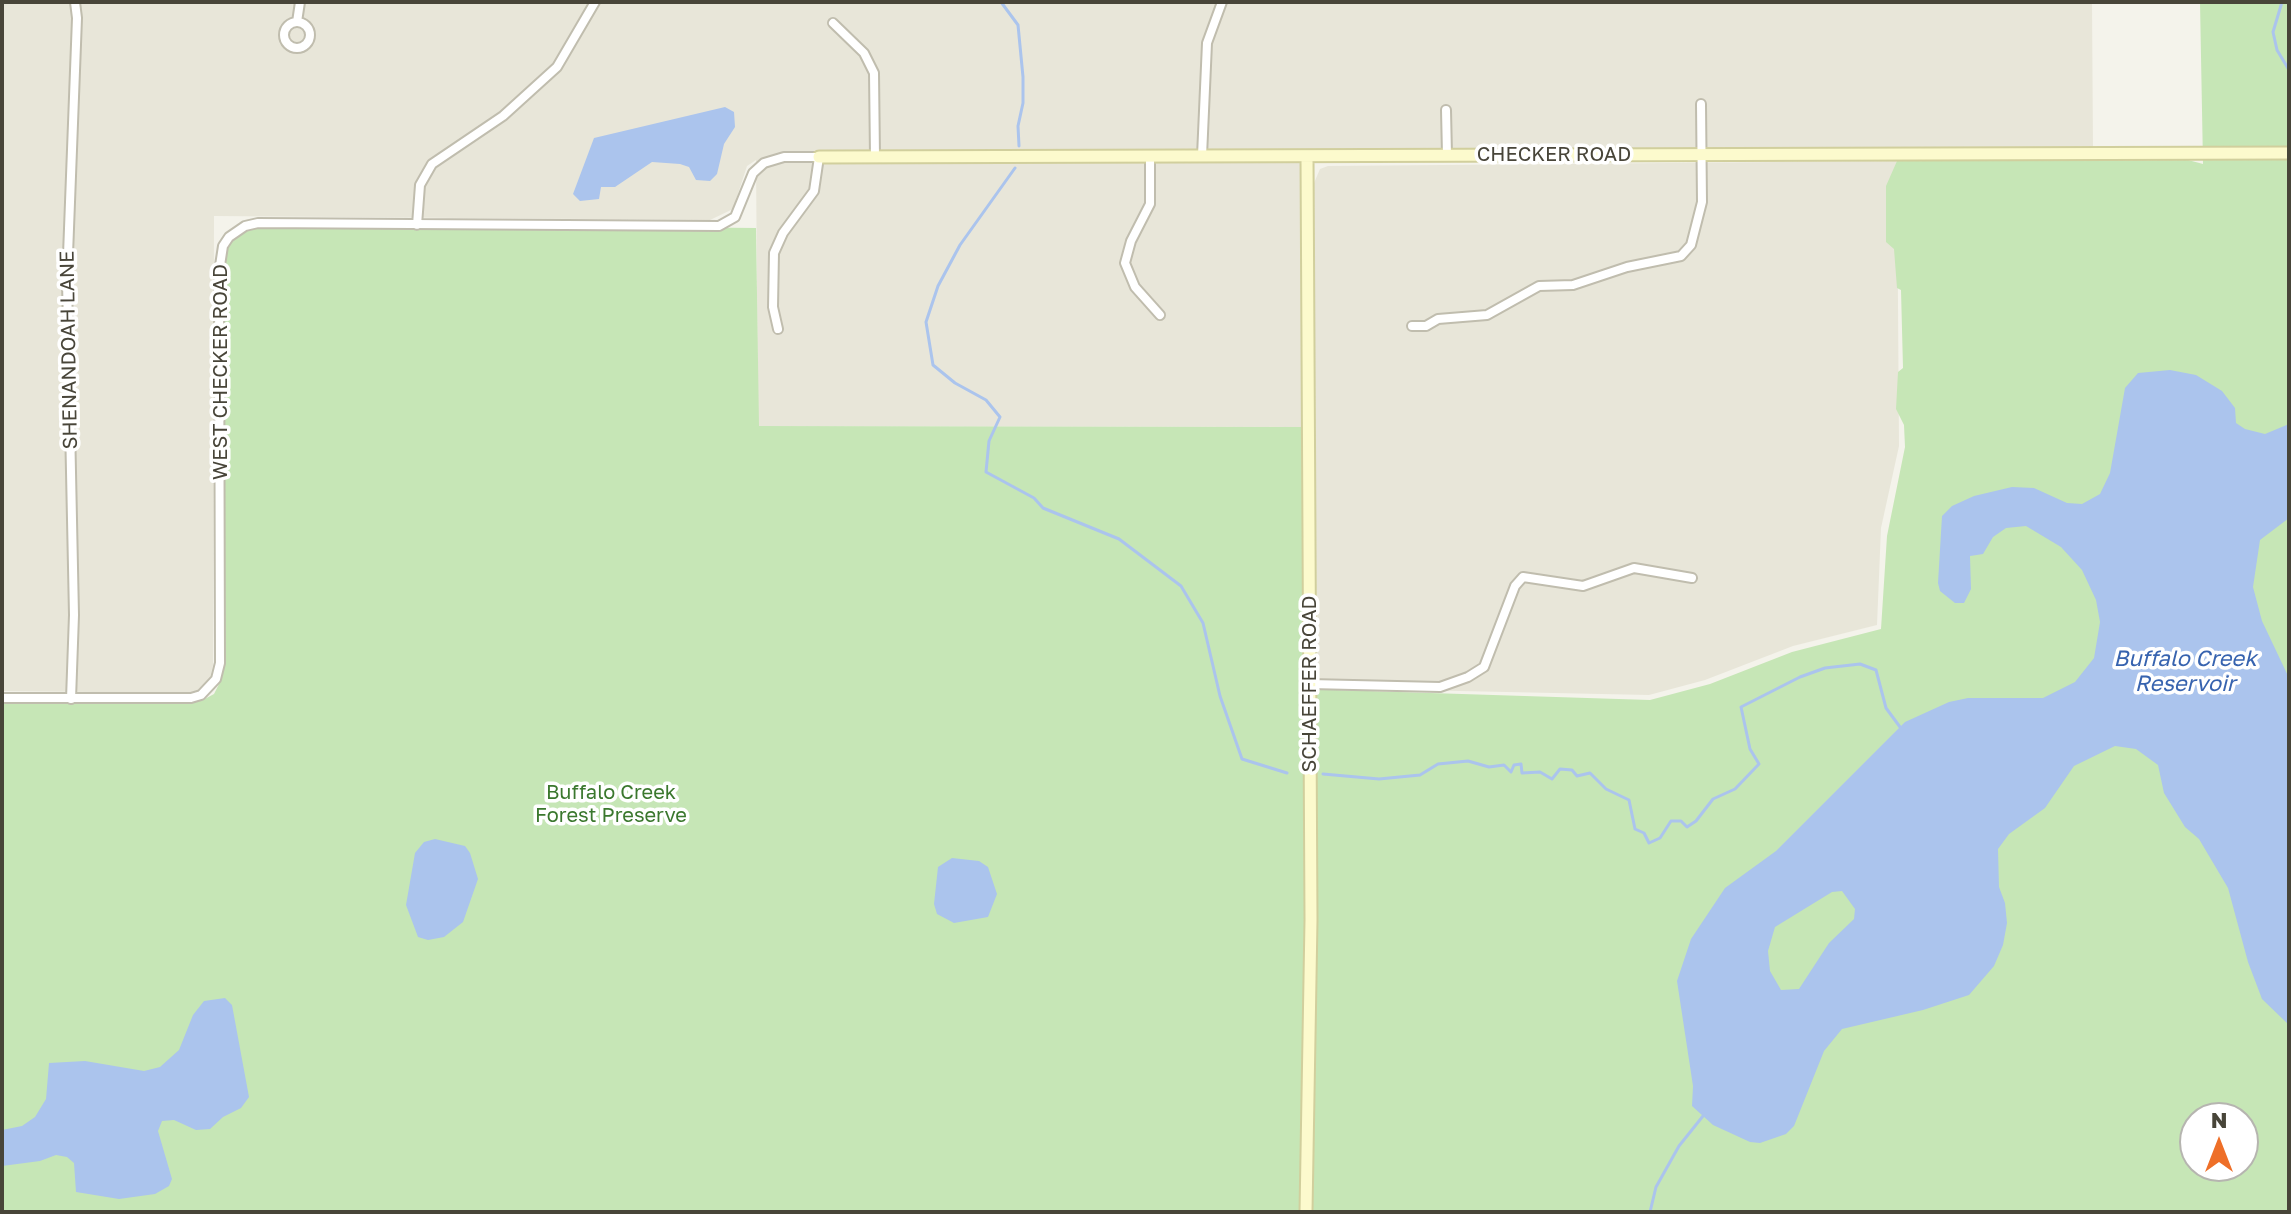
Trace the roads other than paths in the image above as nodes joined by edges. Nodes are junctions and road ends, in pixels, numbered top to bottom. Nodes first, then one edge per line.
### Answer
1 (75, 2) edge
2 (300, 2) edge
3 (595, 2) edge
4 (1222, 2) edge
5 (297, 22) dead end
6 (833, 23) dead end
7 (1701, 104) dead end
8 (1446, 110) dead end
9 (2288, 153) edge
10 (1447, 155) junction
11 (1702, 155) junction
12 (1150, 156) junction
13 (1202, 156) junction
14 (1307, 156) junction
15 (819, 157) junction
16 (875, 157) junction
17 (417, 225) junction
18 (1160, 315) dead end
19 (1412, 326) dead end
20 (778, 329) dead end
21 (1692, 578) dead end
22 (1310, 684) junction
23 (2, 698) edge
24 (71, 699) junction
25 (1306, 1212) edge

1 - 24 street, SHENANDOAH LANE
2 - 5 street
3 - 17 street
4 - 13 street
6 - 16 street
7 - 11 street
8 - 10 street
9 - 11 street, CHECKER ROAD
10 - 11 street, CHECKER ROAD
10 - 14 street, CHECKER ROAD
11 - 19 street
12 - 13 street, CHECKER ROAD
12 - 16 street, CHECKER ROAD
12 - 18 street
13 - 14 street, CHECKER ROAD
14 - 22 street, SCHAEFFER ROAD
15 - 16 street, CHECKER ROAD
15 - 17 street, WEST CHECKER ROAD
15 - 20 street
17 - 24 street, WEST CHECKER ROAD
21 - 22 street
22 - 25 street, SCHAEFFER ROAD
23 - 24 street, WEST CHECKER ROAD

